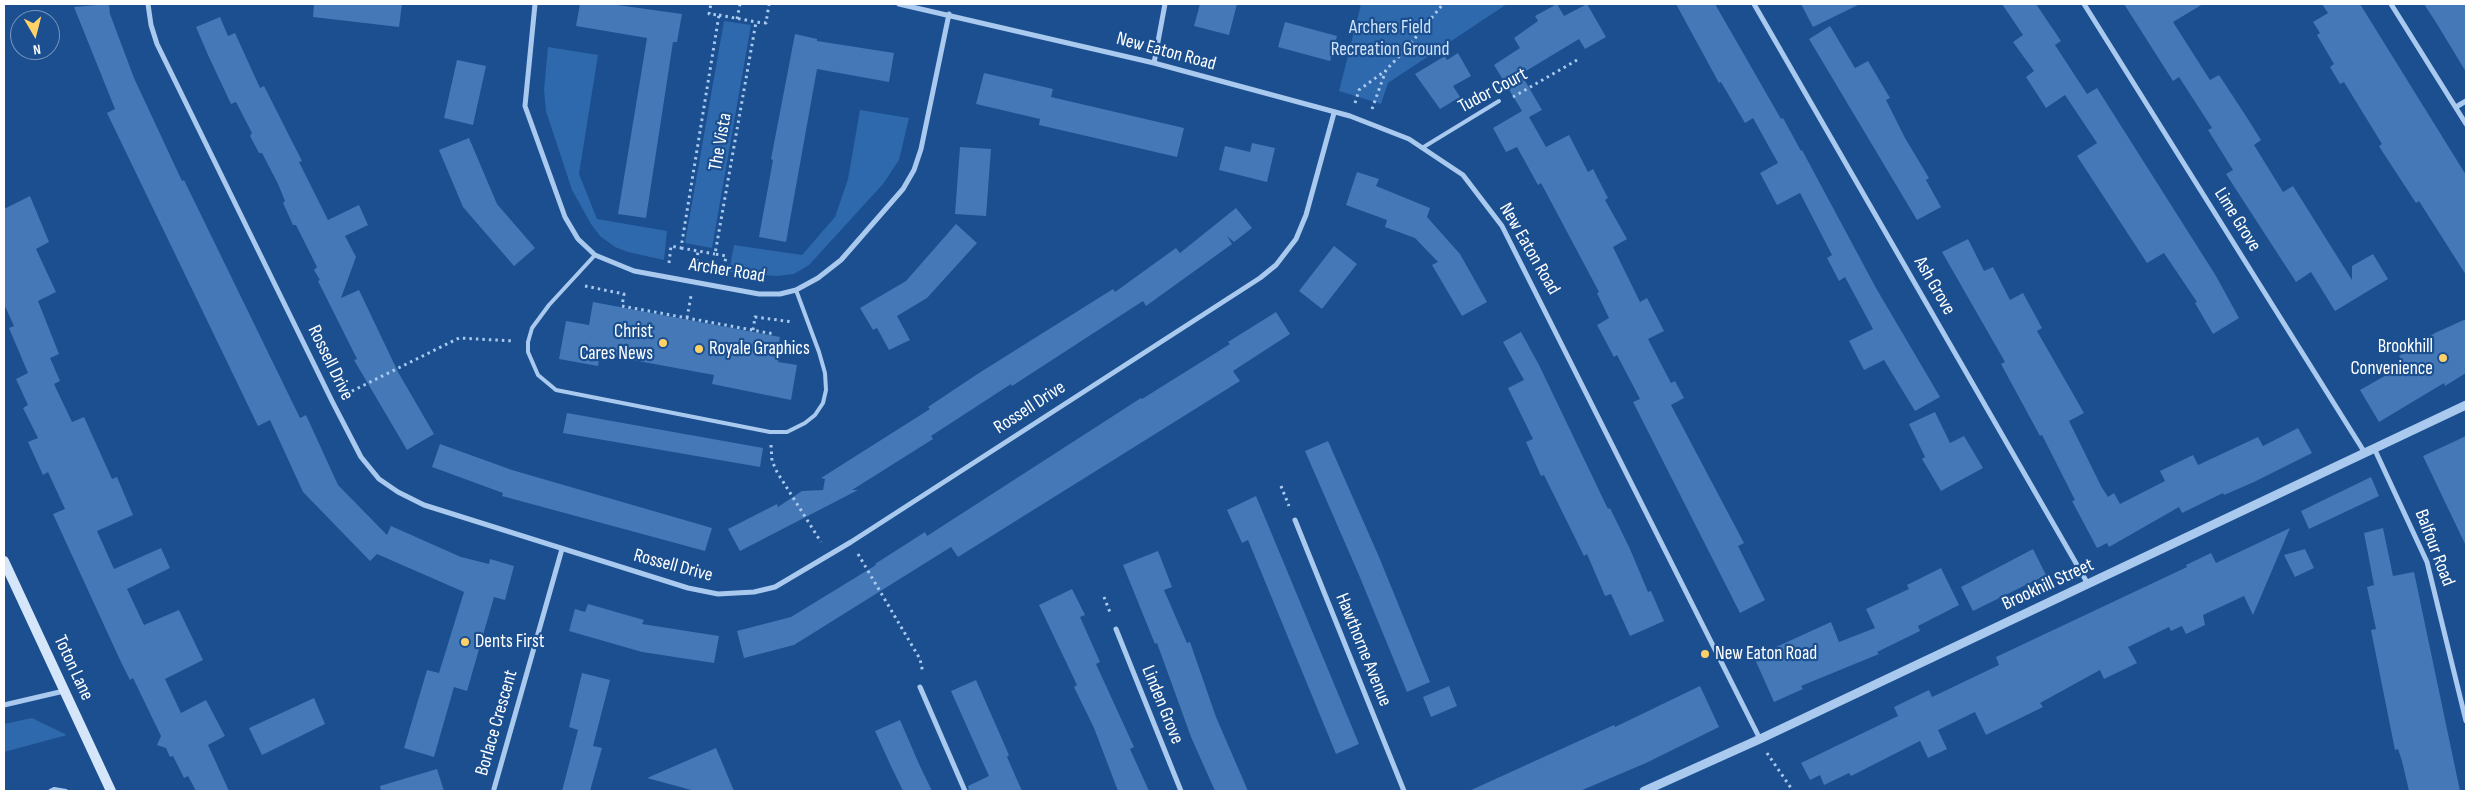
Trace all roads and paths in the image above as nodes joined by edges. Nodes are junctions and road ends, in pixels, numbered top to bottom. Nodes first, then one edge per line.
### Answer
1 (148, 4) edge
2 (536, 4) edge
3 (711, 4) edge
4 (740, 4) edge
5 (769, 4) edge
6 (898, 4) edge
7 (1165, 4) edge
8 (1443, 4) edge
9 (1754, 4) edge
10 (2084, 4) edge
11 (2391, 4) edge
12 (949, 14) junction
13 (719, 15) junction
14 (737, 19) junction
15 (756, 22) junction
16 (1577, 60) dead end
17 (1154, 63) junction
18 (1386, 70) junction
19 (1499, 101) joint
20 (2466, 101) edge
21 (2456, 107) junction
22 (1334, 113) junction
23 (1350, 116) junction
24 (1368, 123) junction
25 (2466, 124) edge
26 (1422, 148) junction
27 (681, 248) junction
28 (715, 254) junction
29 (596, 255) junction
30 (666, 277) junction
31 (568, 283) junction
32 (720, 287) junction
33 (796, 290) junction
34 (690, 301) dead end
35 (687, 318) junction
36 (808, 321) junction
37 (753, 330) junction
38 (774, 334) dead end
39 (528, 342) junction
40 (332, 401) junction
41 (2466, 405) edge
42 (770, 432) junction
43 (2374, 448) junction
44 (2364, 453) junction
45 (1280, 486) dead end
46 (1295, 520) joint
47 (851, 542) junction
48 (562, 549) junction
49 (829, 555) junction
50 (4, 561) edge
51 (2088, 584) junction
52 (1104, 597) dead end
53 (1116, 629) joint
54 (920, 687) joint
55 (65, 691) junction
56 (4, 705) edge
57 (2466, 721) edge
58 (1760, 739) junction
59 (494, 789) dead end
60 (50, 791) edge
61 (66, 791) edge
62 (111, 791) edge
63 (965, 791) edge
64 (1181, 791) edge
65 (1404, 791) edge
66 (1644, 791) edge
67 (1793, 791) edge

1 - 40 street, Rossell Drive
2 - 29 street, Archer Road
3 - 13 path
4 - 14 path
5 - 15 path
6 - 12 street, New Eaton Road
7 - 17 street
8 - 18 path
9 - 51 street, Ash Grove
10 - 44 street, Lime Grove
11 - 21 street
12 - 17 street, New Eaton Road
12 - 33 street, Archer Road
13 - 14 path
13 - 27 path, The Vista
14 - 15 path
15 - 28 path, The Vista
16 - 19 path, Tudor Court
17 - 22 street, New Eaton Road
18 - 23 path
18 - 24 path
19 - 26 lane, Tudor Court
20 - 21 street
21 - 25 street
22 - 23 street, New Eaton Road
22 - 47 street, Rossell Drive
23 - 24 street, New Eaton Road
24 - 26 street, New Eaton Road
26 - 58 street, New Eaton Road
27 - 28 path
27 - 30 path
28 - 32 path
29 - 30 street, Archer Road
29 - 31 lane
30 - 32 street, Archer Road
31 - 35 path
31 - 39 lane
32 - 33 street, Archer Road
33 - 36 lane
34 - 35 path
35 - 37 path
36 - 37 path
36 - 42 lane
37 - 38 path
39 - 40 path
39 - 42 lane
40 - 48 street, Rossell Drive
41 - 43 street, Brookhill Street
42 - 49 path
43 - 44 street, Brookhill Street
43 - 57 street, Balfour Road
44 - 51 street, Brookhill Street
45 - 46 path
46 - 65 street, Hawthorne Avenue
47 - 49 street, Rossell Drive
47 - 54 path
48 - 49 street, Rossell Drive
48 - 59 street, Borlace Crescent
50 - 55 main road, Toton Lane
51 - 58 street, Brookhill Street
52 - 53 path
53 - 64 street, Linden Grove
54 - 63 street
55 - 56 street
55 - 62 main road, Toton Lane
58 - 66 street, Brookhill Street
58 - 67 path
60 - 61 lane

